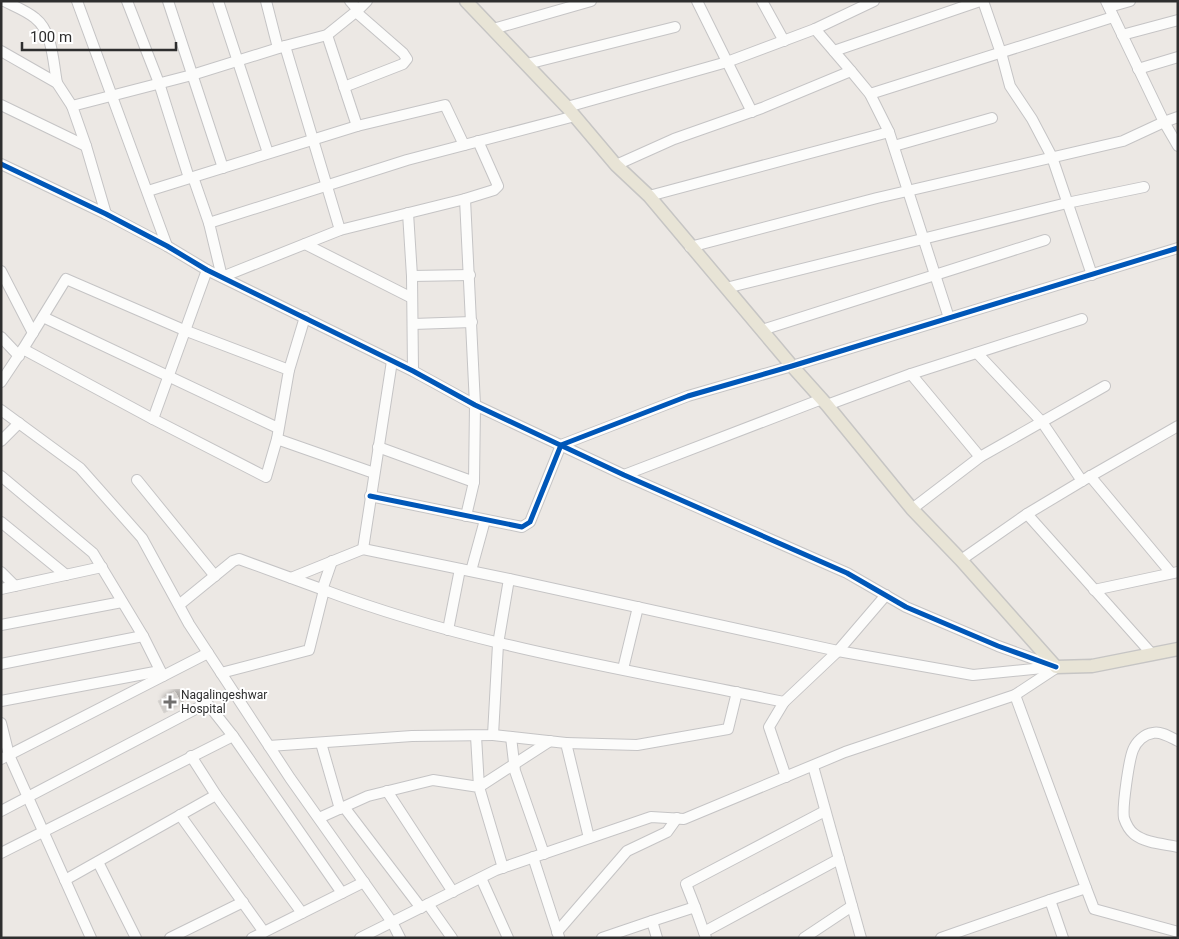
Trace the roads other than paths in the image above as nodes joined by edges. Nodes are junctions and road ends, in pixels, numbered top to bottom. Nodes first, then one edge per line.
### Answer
1 (4, 1) edge
2 (77, 1) edge
3 (127, 1) edge
4 (168, 1) edge
5 (218, 1) edge
6 (266, 1) edge
7 (350, 1) edge
8 (367, 1) edge
9 (591, 1) edge
10 (697, 1) edge
11 (762, 1) edge
12 (874, 1) edge
13 (981, 1) edge
14 (1130, 1) edge
15 (472, 3) edge
16 (1, 6) edge
17 (1110, 8) edge
18 (357, 11) junction
19 (1178, 20) edge
20 (675, 27) dead end
21 (493, 29) junction
22 (814, 29) junction
23 (327, 35) junction
24 (1122, 35) junction
25 (784, 41) junction
26 (282, 47) junction
27 (1, 51) edge
28 (834, 51) junction
29 (1000, 52) junction
30 (1178, 57) edge
31 (236, 61) junction
32 (727, 62) junction
33 (527, 64) junction
34 (1138, 69) junction
35 (851, 70) junction
36 (192, 75) junction
37 (57, 83) junction
38 (159, 83) junction
39 (344, 87) junction
40 (870, 94) junction
41 (113, 95) junction
42 (1, 105) edge
43 (72, 106) junction
44 (571, 112) junction
45 (752, 112) junction
46 (992, 118) dead end
47 (1178, 118) edge
48 (1164, 122) junction
49 (357, 126) junction
50 (889, 132) junction
51 (312, 139) junction
52 (478, 142) junction
53 (464, 145) junction
54 (86, 146) junction
55 (894, 146) junction
56 (1178, 146) edge
57 (268, 154) junction
58 (1052, 157) junction
59 (1, 164) edge
60 (616, 165) junction
61 (223, 168) junction
62 (191, 177) junction
63 (326, 186) junction
64 (1144, 186) dead end
65 (148, 191) junction
66 (908, 191) junction
67 (648, 196) junction
68 (465, 199) junction
69 (1067, 203) junction
70 (408, 213) junction
71 (106, 214) junction
72 (209, 222) junction
73 (340, 230) junction
74 (923, 239) junction
75 (1044, 240) dead end
76 (305, 244) junction
77 (168, 246) junction
78 (690, 247) junction
79 (1178, 248) edge
80 (207, 270) junction
81 (1, 271) edge
82 (470, 275) junction
83 (935, 275) junction
84 (1092, 275) junction
85 (412, 276) junction
86 (222, 277) junction
87 (726, 288) junction
88 (412, 298) junction
89 (43, 317) junction
90 (305, 317) junction
91 (949, 318) junction
92 (1082, 320) dead end
93 (472, 322) junction
94 (413, 324) junction
95 (184, 330) junction
96 (762, 330) junction
97 (33, 333) junction
98 (1, 337) edge
99 (21, 352) junction
100 (978, 353) junction
101 (392, 361) junction
102 (792, 366) junction
103 (289, 370) junction
104 (413, 371) junction
105 (911, 374) junction
106 (168, 376) junction
107 (1, 382) edge
108 (1105, 386) dead end
109 (825, 402) junction
110 (475, 405) junction
111 (1, 410) edge
112 (153, 419) junction
113 (1042, 422) junction
114 (19, 423) junction
115 (1178, 426) edge
116 (278, 434) junction
117 (1, 441) edge
118 (561, 445) junction
119 (378, 447) junction
120 (980, 457) junction
121 (374, 473) junction
122 (1, 476) edge
123 (624, 476) junction
124 (1086, 478) junction
125 (138, 480) dead end
126 (474, 482) junction
127 (370, 496) junction
128 (912, 509) junction
129 (1027, 514) junction
130 (466, 516) junction
131 (485, 520) junction
132 (1, 522) edge
133 (363, 549) junction
134 (961, 560) junction
135 (332, 561) junction
136 (102, 567) junction
137 (466, 570) junction
138 (1, 572) edge
139 (1174, 572) edge
140 (66, 575) junction
141 (215, 576) junction
142 (291, 578) junction
143 (509, 579) junction
144 (15, 586) junction
145 (1, 589) edge
146 (323, 590) junction
147 (1094, 590) junction
148 (886, 595) junction
149 (122, 602) junction
150 (179, 604) junction
151 (638, 607) junction
152 (1, 626) edge
153 (448, 630) junction
154 (143, 636) junction
155 (498, 644) junction
156 (1178, 649) edge
157 (838, 651) junction
158 (208, 653) junction
159 (1151, 653) junction
160 (1, 664) edge
161 (1056, 667) junction
162 (623, 669) junction
163 (221, 673) junction
164 (161, 674) junction
165 (737, 692) junction
166 (1015, 695) junction
167 (1, 701) edge
168 (784, 702) junction
169 (1, 723) edge
170 (493, 735) junction
171 (233, 736) junction
172 (476, 736) junction
173 (511, 737) junction
174 (550, 741) junction
175 (1178, 741) edge
176 (321, 743) junction
177 (566, 743) junction
178 (269, 746) junction
179 (192, 756) junction
180 (5, 757) edge
181 (514, 764) junction
182 (812, 766) junction
183 (786, 777) junction
184 (479, 787) junction
185 (387, 791) junction
186 (216, 795) junction
187 (28, 798) junction
188 (342, 808) junction
189 (1, 811) edge
190 (825, 811) junction
191 (180, 815) junction
192 (319, 818) junction
193 (677, 818) junction
194 (44, 831) junction
195 (589, 838) junction
196 (1178, 847) edge
197 (1, 854) edge
198 (544, 854) junction
199 (533, 857) junction
200 (839, 859) junction
201 (98, 862) junction
202 (504, 868) junction
203 (481, 878) junction
204 (65, 880) junction
205 (364, 882) junction
206 (1086, 888) junction
207 (452, 892) junction
208 (342, 893) junction
209 (1050, 900) junction
210 (243, 902) junction
211 (425, 906) junction
212 (852, 906) junction
213 (696, 907) junction
214 (302, 913) junction
215 (652, 921) junction
216 (392, 922) junction
217 (264, 932) junction
218 (1178, 932) edge
219 (558, 935) edge
220 (705, 935) edge
221 (605, 937) edge
222 (92, 938) edge
223 (136, 938) edge
224 (170, 938) edge
225 (252, 938) edge
226 (360, 938) edge
227 (400, 938) edge
228 (452, 938) edge
229 (508, 938) edge
230 (658, 938) edge
231 (804, 938) edge
232 (861, 938) edge
233 (941, 938) edge
234 (1063, 938) edge

1 - 16 street
1 - 37 street
2 - 41 street
3 - 38 street
4 - 36 street
5 - 31 street
6 - 26 street
7 - 18 street
8 - 18 street
9 - 21 street
10 - 32 street
11 - 25 street
12 - 22 street
13 - 28 street
13 - 29 street
14 - 17 street
15 - 21 main road
17 - 24 street
17 - 29 street
18 - 23 street
18 - 39 street
19 - 24 street
20 - 33 street
21 - 33 main road
22 - 25 street
22 - 28 street
23 - 26 street
23 - 39 street
24 - 34 street
25 - 32 street
26 - 31 street
26 - 51 street
27 - 37 street
28 - 35 street
29 - 40 street
29 - 58 street
30 - 34 street
31 - 36 street
31 - 57 street
32 - 44 street
32 - 45 street
33 - 44 main road
34 - 48 street
35 - 40 street
35 - 45 street
36 - 38 street
36 - 61 street
37 - 43 street
38 - 41 street
38 - 62 street
39 - 49 street
40 - 50 street
41 - 43 street
41 - 65 street
42 - 54 street
43 - 54 street
44 - 52 street
44 - 60 main road
45 - 60 street
46 - 55 street
47 - 48 street
48 - 56 street
48 - 58 street
49 - 51 street
49 - 53 street
50 - 55 street
50 - 67 street
51 - 57 street
51 - 63 street
52 - 53 street
52 - 68 street
53 - 63 street
54 - 71 street
55 - 66 street
57 - 61 street
58 - 66 street
58 - 69 street
59 - 71 street
60 - 67 main road
61 - 62 street
62 - 65 street
62 - 72 street
63 - 72 street
63 - 73 street
64 - 69 street
65 - 77 street
66 - 74 street
66 - 78 street
67 - 78 main road
68 - 70 street
68 - 82 street
69 - 74 street
69 - 84 street
70 - 73 street
70 - 85 street
71 - 77 street
72 - 86 street
73 - 76 street
74 - 83 street
74 - 87 street
75 - 83 street
76 - 86 street
76 - 88 street
77 - 80 street
78 - 87 main road
79 - 84 street
80 - 86 street
80 - 95 street
81 - 97 street
82 - 85 street
82 - 93 street
83 - 91 street
83 - 96 street
84 - 91 street
85 - 88 street
86 - 90 street
87 - 96 main road
88 - 94 street
89 - 95 street
89 - 97 street
89 - 106 street
90 - 101 street
90 - 103 street
91 - 102 street
92 - 100 street
93 - 94 street
93 - 110 street
94 - 104 street
95 - 103 street
95 - 106 street
96 - 102 main road
97 - 99 street
98 - 99 street
99 - 107 street
99 - 112 street
100 - 105 street
100 - 113 street
101 - 104 street
101 - 119 street
102 - 109 main road
102 - 118 street
103 - 116 street
104 - 110 street
105 - 109 street
105 - 120 street
106 - 112 street
106 - 116 street
108 - 113 street
109 - 123 street
109 - 128 main road
110 - 118 street
110 - 126 street
111 - 114 street
112 - 116 street
113 - 120 street
113 - 124 street
114 - 117 street
114 - 150 street
115 - 124 street
116 - 121 street
118 - 123 street
118 - 131 street
119 - 121 street
119 - 126 street
120 - 128 street
121 - 127 street
122 - 136 street
123 - 148 street
124 - 129 street
124 - 139 street
125 - 141 street
126 - 130 street
127 - 130 street
127 - 133 street
128 - 134 main road
129 - 134 street
129 - 147 street
130 - 131 street
131 - 137 street
132 - 140 street
133 - 135 street
133 - 137 street
134 - 161 main road
135 - 142 street
135 - 146 street
136 - 140 street
136 - 149 street
137 - 143 street
137 - 153 street
138 - 144 street
139 - 147 street
140 - 144 street
141 - 142 street
141 - 150 street
142 - 146 street
143 - 151 street
143 - 155 street
144 - 145 street
146 - 153 street
146 - 163 street
147 - 159 street
148 - 157 street
148 - 161 street
149 - 152 street
149 - 154 street
150 - 158 street
151 - 157 street
151 - 162 street
153 - 155 street
154 - 160 street
154 - 164 street
155 - 162 street
155 - 170 street
156 - 159 main road
157 - 161 street
157 - 168 street
158 - 163 street
158 - 164 street
159 - 161 main road
161 - 166 street
162 - 165 street
163 - 178 street
164 - 167 street
164 - 180 street
165 - 168 street
165 - 177 street
166 - 182 street
166 - 206 street
168 - 183 street
169 - 180 street
170 - 172 street
170 - 173 street
171 - 179 street
171 - 187 street
171 - 208 street
172 - 176 street
172 - 184 street
173 - 174 street
173 - 181 street
174 - 177 street
174 - 181 street
175 - 196 street
176 - 178 street
176 - 188 street
177 - 195 street
178 - 192 street
179 - 186 street
179 - 194 street
180 - 187 street
181 - 184 street
181 - 198 street
182 - 183 street
182 - 190 street
183 - 193 street
184 - 185 street
184 - 202 street
185 - 188 street
185 - 207 street
186 - 191 street
186 - 214 street
187 - 189 street
187 - 194 street
188 - 192 street
188 - 211 street
190 - 200 street
190 - 213 street
191 - 201 street
191 - 210 street
192 - 205 street
193 - 195 street
193 - 219 street
194 - 197 street
194 - 204 street
195 - 198 street
198 - 199 street
199 - 202 street
199 - 219 street
200 - 212 street
200 - 220 street
201 - 204 street
201 - 223 street
202 - 203 street
203 - 207 street
203 - 229 street
204 - 222 street
205 - 208 street
205 - 216 street
206 - 209 street
206 - 218 street
207 - 211 street
208 - 214 street
209 - 233 street
209 - 234 street
210 - 217 street
210 - 224 street
211 - 216 street
211 - 228 street
212 - 231 street
212 - 232 street
213 - 215 street
213 - 220 street
214 - 217 street
215 - 221 street
215 - 230 street
216 - 226 street
216 - 227 street
217 - 225 street

